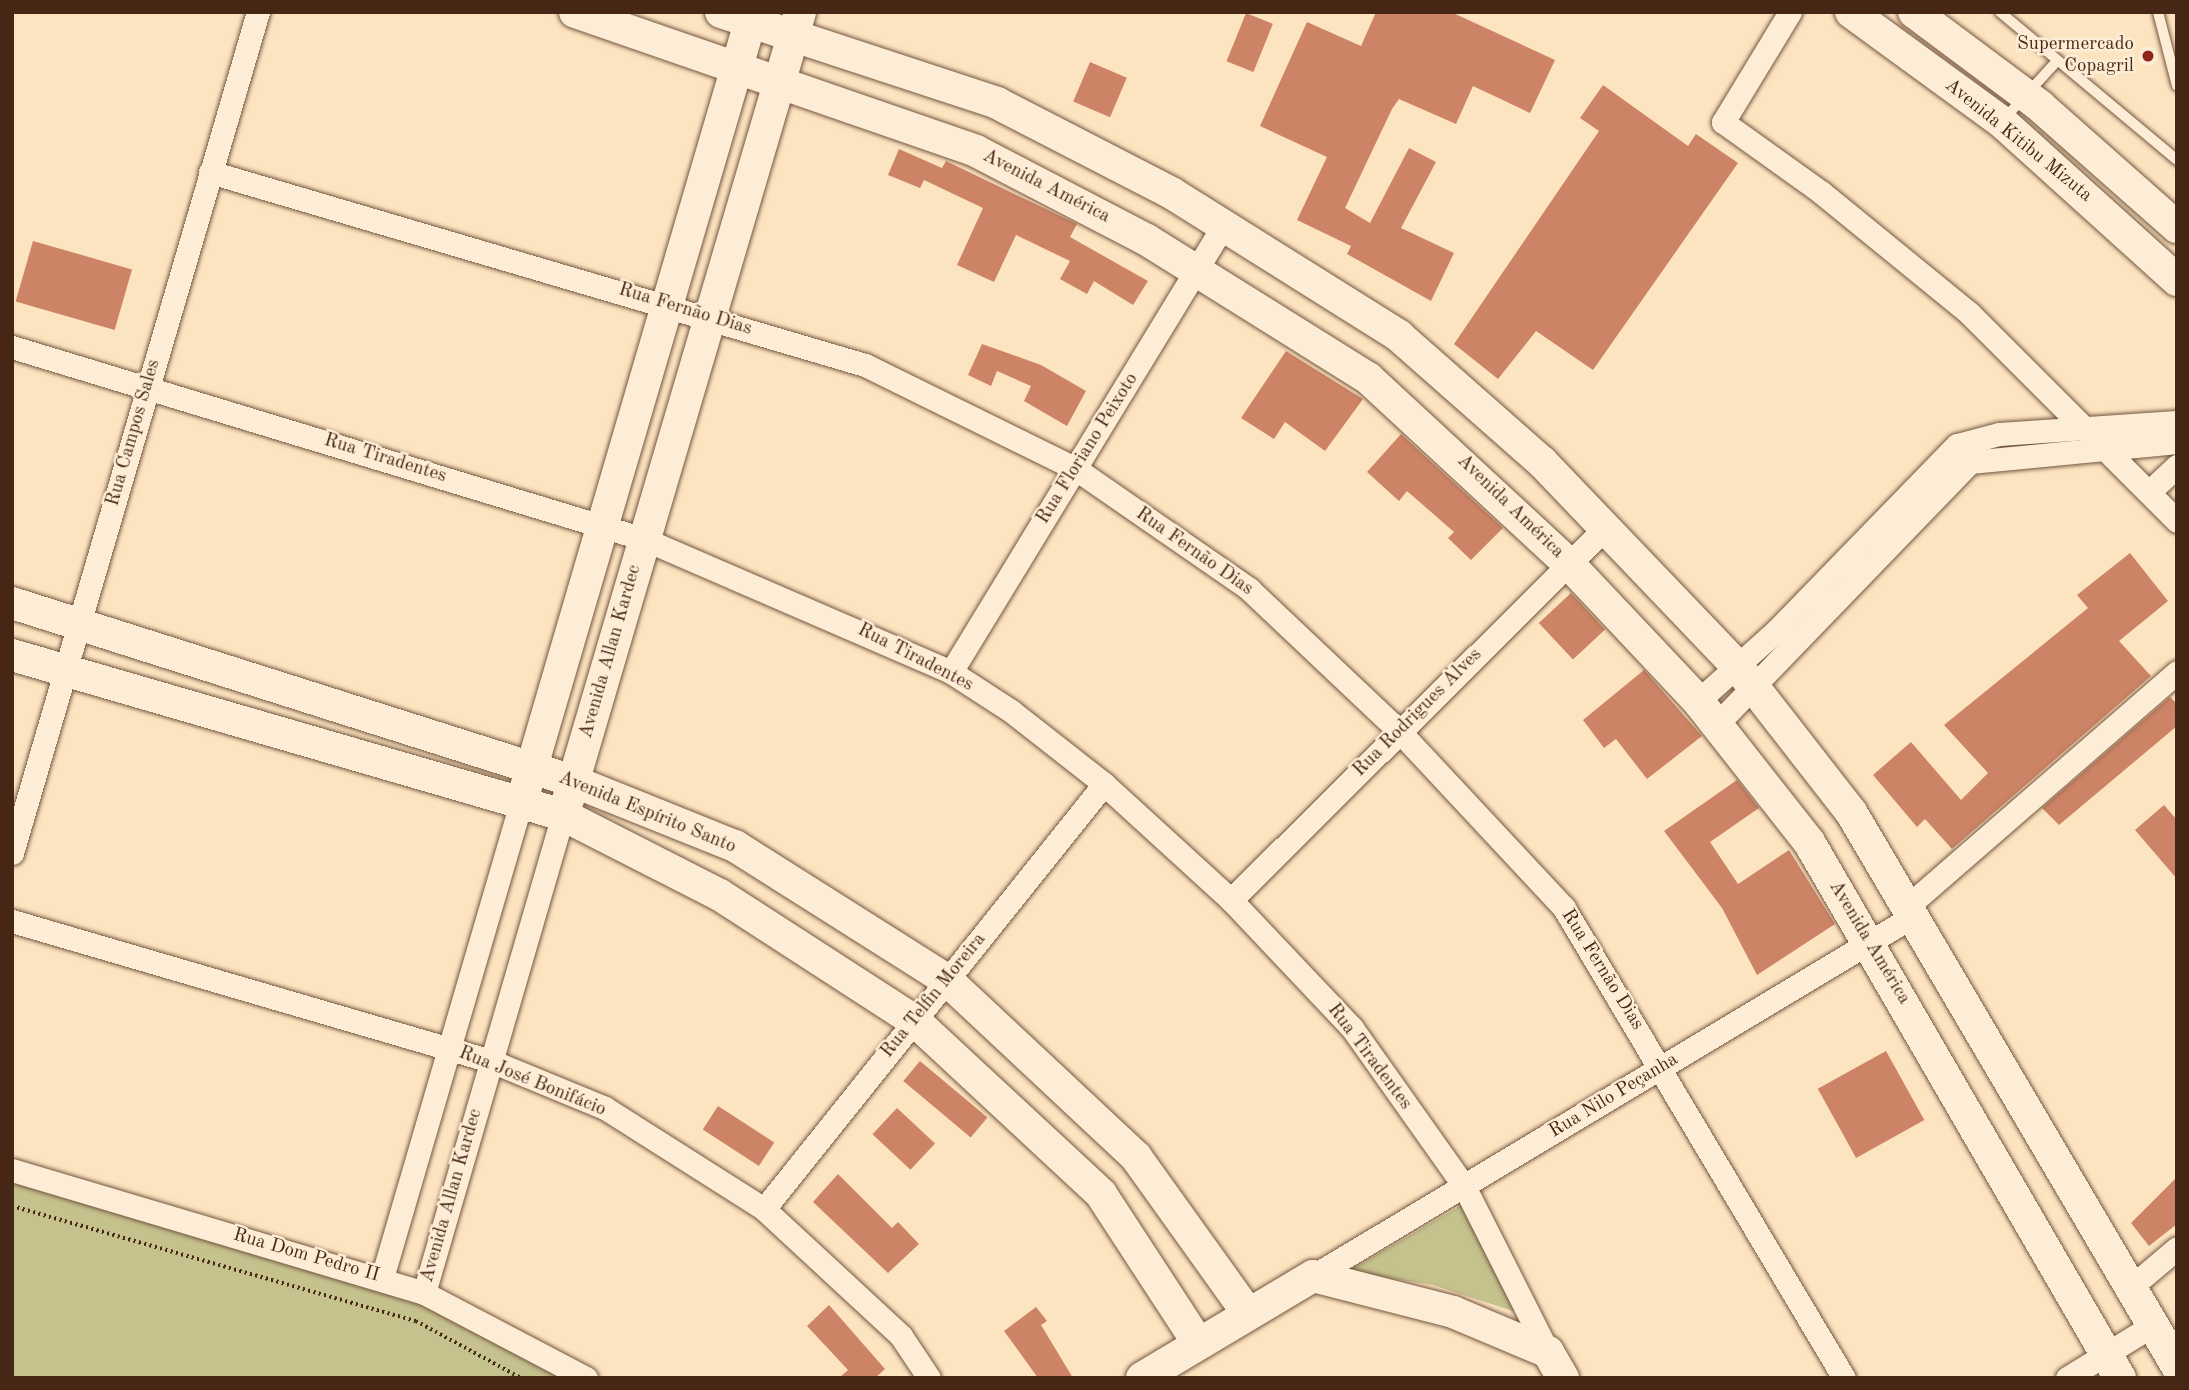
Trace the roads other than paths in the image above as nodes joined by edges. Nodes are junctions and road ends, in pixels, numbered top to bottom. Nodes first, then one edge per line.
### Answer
1 (258, 12) edge
2 (575, 12) edge
3 (1790, 12) edge
4 (1851, 12) edge
5 (1913, 12) edge
6 (2000, 12) edge
7 (2158, 12) edge
8 (741, 15) edge
9 (797, 24) edge
10 (2056, 62) junction
11 (736, 68) junction
12 (779, 81) junction
13 (2177, 86) edge
14 (2026, 95) junction
15 (2002, 122) junction
16 (2177, 160) edge
17 (210, 172) junction
18 (1223, 226) junction
19 (2177, 227) edge
20 (1197, 271) junction
21 (2177, 280) edge
22 (667, 303) junction
23 (710, 317) junction
24 (12, 347) edge
25 (147, 386) junction
26 (2177, 422) edge
27 (2088, 431) junction
28 (2177, 442) edge
29 (2106, 449) junction
30 (2177, 466) edge
31 (1076, 469) junction
32 (2150, 491) junction
33 (2177, 521) edge
34 (603, 525) junction
35 (1606, 527) junction
36 (643, 539) junction
37 (1569, 564) junction
38 (12, 603) edge
39 (79, 623) junction
40 (12, 655) edge
41 (65, 671) junction
42 (951, 672) junction
43 (2177, 672) edge
44 (1747, 678) junction
45 (1708, 713) junction
46 (1400, 732) junction
47 (531, 769) junction
48 (573, 781) junction
49 (1104, 784) junction
50 (521, 803) junction
51 (563, 815) junction
52 (12, 853) edge
53 (1231, 900) junction
54 (1912, 910) junction
55 (12, 921) edge
56 (1871, 942) junction
57 (947, 980) junction
58 (915, 1021) junction
59 (449, 1049) junction
60 (491, 1061) junction
61 (1662, 1068) junction
62 (12, 1170) edge
63 (1464, 1186) junction
64 (764, 1209) junction
65 (2177, 1248) edge
66 (1313, 1276) junction
67 (382, 1278) junction
68 (2131, 1287) junction
69 (424, 1293) junction
70 (1247, 1311) junction
71 (2153, 1325) junction
72 (1196, 1340) junction
73 (1556, 1365) edge
74 (2113, 1365) edge
75 (2177, 1366) edge
76 (586, 1378) edge
77 (929, 1378) edge
78 (1142, 1378) edge
79 (1844, 1378) edge
80 (2067, 1378) edge

1 - 17 street, Rua Campos Sales
2 - 11 main road, Avenida América
3 - 27 street
4 - 15 main road, Avenida Kitibu Mizuta
5 - 14 main road
6 - 10 lane
7 - 13 lane
8 - 9 main road
8 - 11 main road
9 - 12 main road, Avenida Allan Kardec
9 - 18 main road
10 - 14 lane
10 - 16 lane
11 - 12 main road, Avenida América
11 - 22 main road
12 - 20 main road, Avenida América
12 - 23 main road, Avenida Allan Kardec
14 - 15 lane
14 - 19 main road
15 - 21 main road, Avenida Kitibu Mizuta
17 - 22 street, Rua Fernão Dias
17 - 25 street, Rua Campos Sales
18 - 20 street, Rua Floriano Peixoto
18 - 35 main road
20 - 31 street, Rua Floriano Peixoto
20 - 37 main road, Avenida América
22 - 23 street, Rua Fernão Dias
22 - 34 main road
23 - 31 street, Rua Fernão Dias
23 - 36 main road, Avenida Allan Kardec
24 - 25 street, Rua Tiradentes
25 - 34 street, Rua Tiradentes
25 - 39 street, Rua Campos Sales
26 - 27 street
27 - 29 street
27 - 44 street
28 - 29 street
29 - 32 street
29 - 44 street
30 - 32 street
31 - 42 street, Rua Floriano Peixoto
31 - 46 street, Rua Fernão Dias
32 - 33 street
34 - 36 street, Rua Tiradentes
34 - 47 main road
35 - 37 street, Rua Rodrigues Alves
35 - 44 main road
36 - 42 street, Rua Tiradentes
36 - 48 main road, Avenida Allan Kardec
37 - 45 main road, Avenida América
37 - 46 street, Rua Rodrigues Alves
38 - 39 main road, Avenida Espírito Santo
39 - 41 street, Rua Campos Sales
39 - 47 main road, Avenida Espírito Santo
40 - 41 main road, Avenida Espírito Santo
41 - 50 main road, Avenida Espírito Santo
41 - 52 street, Rua Campos Sales
42 - 49 street, Rua Tiradentes
43 - 54 street, Rua Nilo Peçanha
44 - 45 street
44 - 54 main road
45 - 56 main road, Avenida América
46 - 53 street, Rua Rodrigues Alves
46 - 61 street, Rua Fernão Dias
47 - 48 main road, Avenida Espírito Santo
47 - 50 main road
48 - 51 main road, Avenida Allan Kardec
48 - 57 main road, Avenida Espírito Santo
49 - 53 street, Rua Tiradentes
49 - 57 street, Rua Telfin Moreira
50 - 51 main road, Avenida Espírito Santo
50 - 59 street
51 - 58 main road, Avenida Espírito Santo
51 - 60 street, Avenida Allan Kardec
53 - 63 street, Rua Tiradentes
54 - 56 street, Rua Nilo Peçanha
54 - 68 main road
55 - 59 street, Rua José Bonifácio
56 - 61 street, Rua Nilo Peçanha
56 - 74 main road, Avenida América
57 - 58 street, Rua Telfin Moreira
57 - 70 main road, Avenida Espírito Santo
58 - 64 street, Rua Telfin Moreira
58 - 72 main road, Avenida Espírito Santo
59 - 60 street, Rua José Bonifácio
59 - 67 street
60 - 64 street, Rua José Bonifácio
60 - 69 street, Avenida Allan Kardec
61 - 63 street, Rua Nilo Peçanha
61 - 79 street, Rua Fernão Dias
62 - 67 street, Rua Dom Pedro II
63 - 66 street, Rua Nilo Peçanha
63 - 73 street, Rua Tiradentes
64 - 77 street, Rua José Bonifácio
65 - 68 street
66 - 70 main road
66 - 73 main road
67 - 69 street, Rua Dom Pedro II
68 - 71 main road
69 - 76 street, Rua Dom Pedro II
70 - 72 main road
71 - 74 street
71 - 75 main road
72 - 78 main road
74 - 80 street

